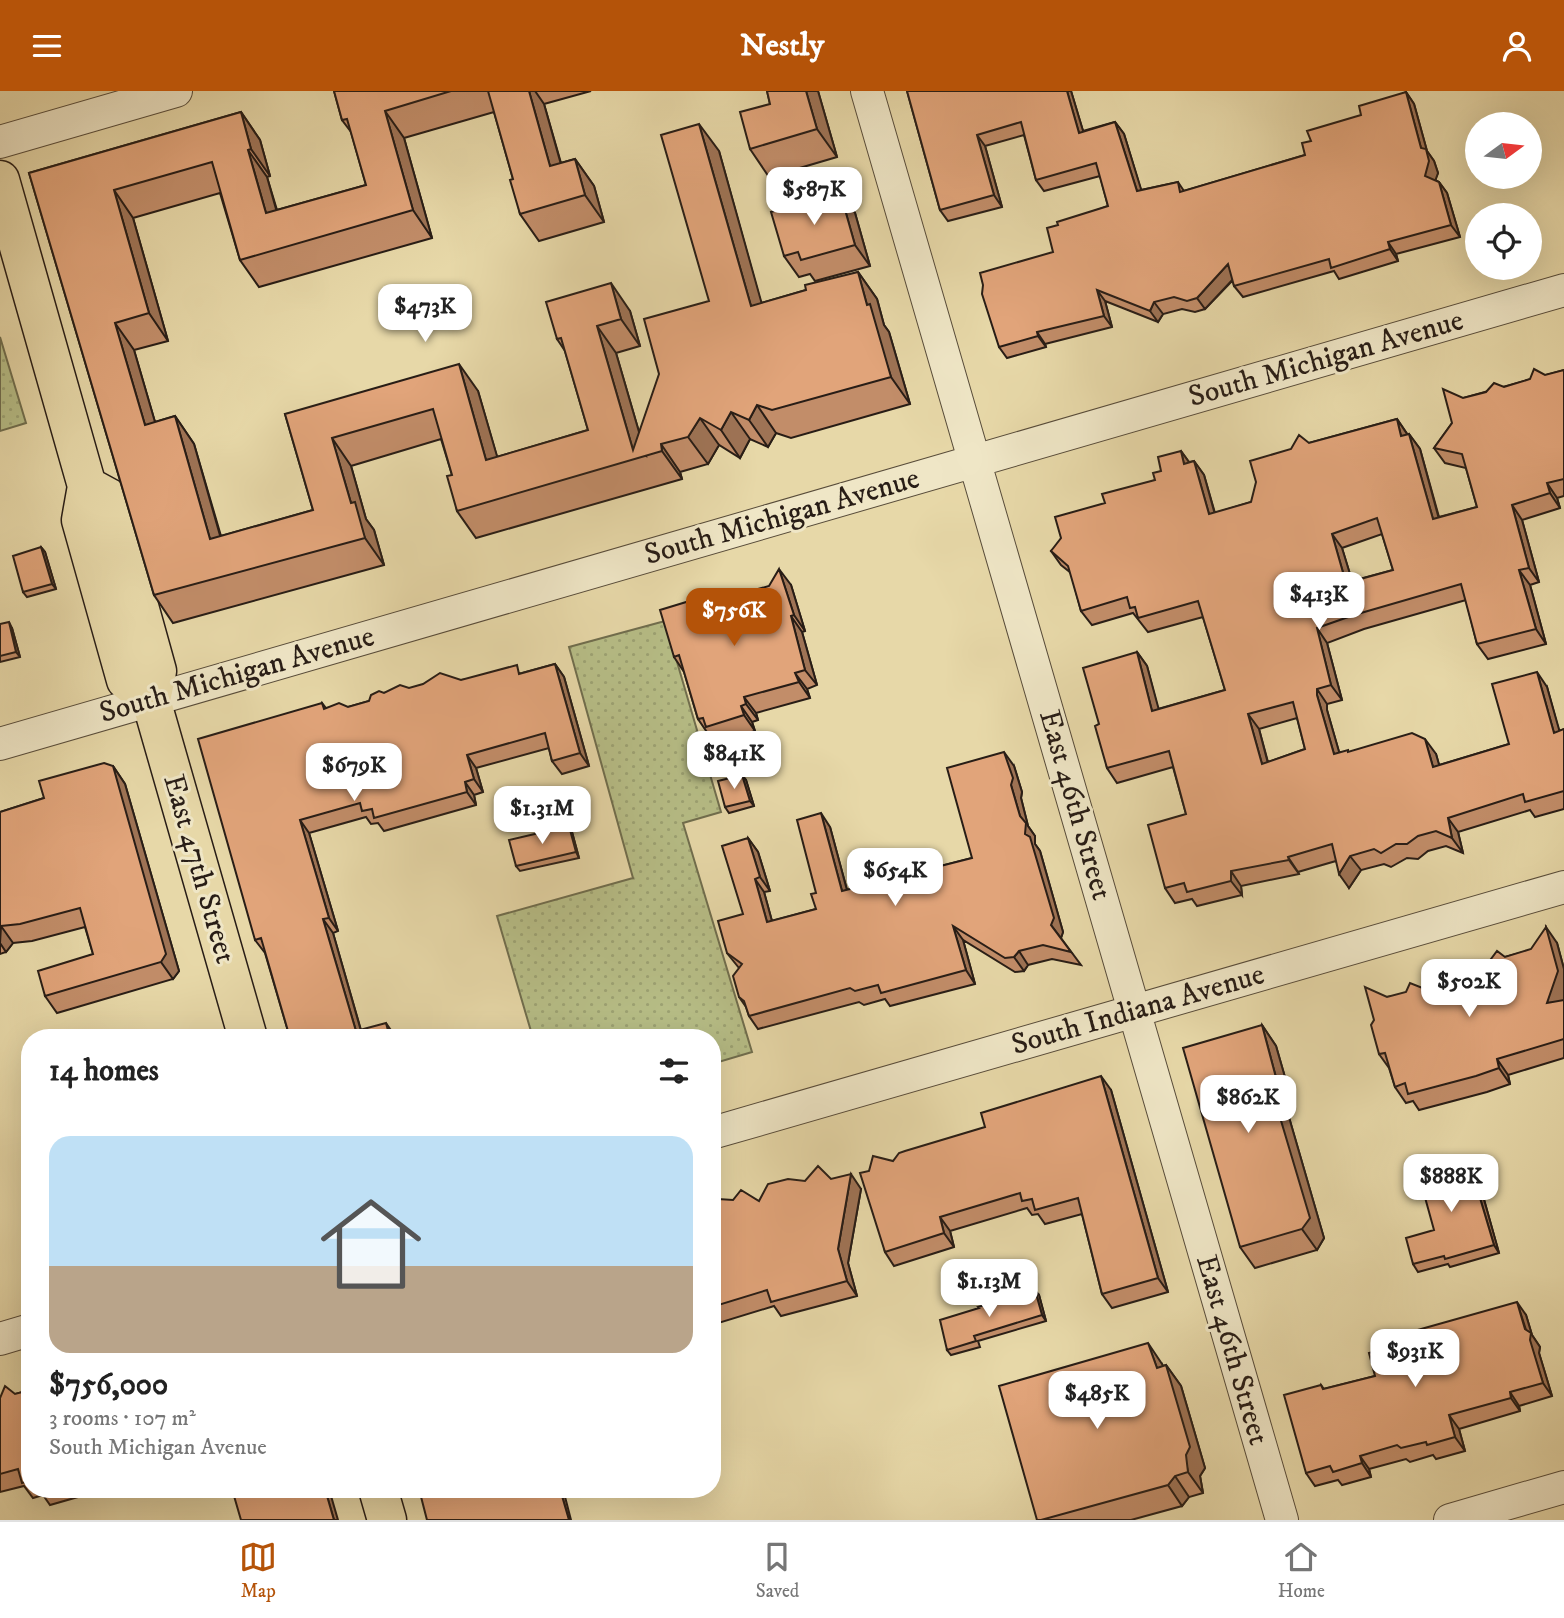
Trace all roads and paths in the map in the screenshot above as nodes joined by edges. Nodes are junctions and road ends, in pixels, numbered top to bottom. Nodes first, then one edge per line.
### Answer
1 (176, 91) edge
2 (867, 91) edge
3 (0, 142) edge
4 (0, 180) edge
5 (1564, 290) edge
6 (975, 461) junction
7 (151, 700) junction
8 (0, 744) edge
9 (1564, 887) edge
10 (1134, 1011) junction
11 (245, 1029) edge
12 (721, 1130) edge
13 (21, 1333) edge
14 (0, 1339) edge
15 (1564, 1487) edge
16 (381, 1498) edge
17 (387, 1520) edge
18 (1282, 1520) edge
19 (1450, 1520) edge

1 - 3 street
2 - 6 street, East 46th Street
4 - 7 main road
5 - 6 street, South Michigan Avenue
6 - 7 street, South Michigan Avenue
6 - 10 street, East 46th Street
7 - 8 street, South Michigan Avenue
7 - 11 main road, East 47th Street
9 - 10 street, South Indiana Avenue
10 - 12 street, South Indiana Avenue
10 - 18 street, East 46th Street
13 - 14 street
15 - 19 street
16 - 17 main road

